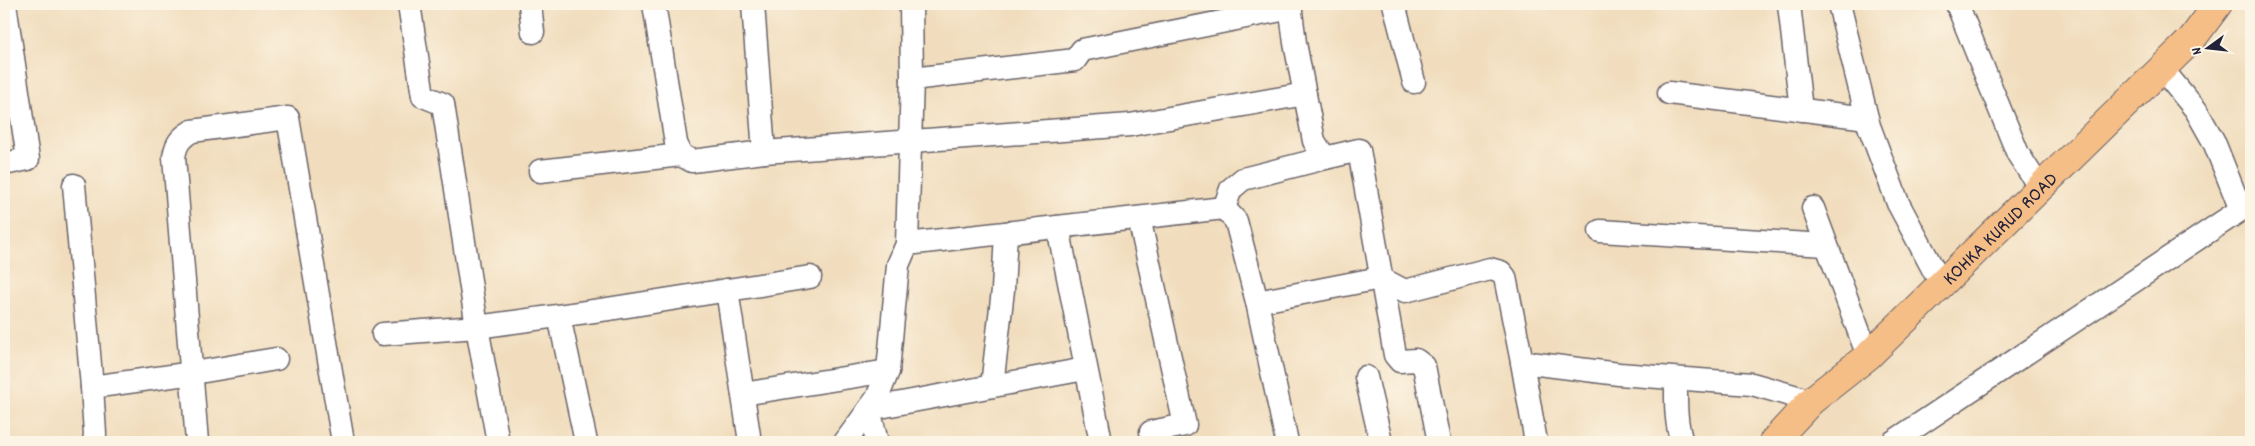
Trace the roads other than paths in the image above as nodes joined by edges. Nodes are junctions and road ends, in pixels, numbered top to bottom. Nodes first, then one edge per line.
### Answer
1 (5, 4) edge
2 (409, 4) edge
3 (530, 4) edge
4 (654, 4) edge
5 (753, 4) edge
6 (911, 4) edge
7 (1394, 4) edge
8 (1789, 4) edge
9 (1839, 4) edge
10 (1957, 4) edge
11 (2218, 4) edge
12 (1291, 6) edge
13 (533, 32) dead end
14 (2162, 69) junction
15 (912, 79) junction
16 (1414, 82) dead end
17 (1669, 93) dead end
18 (1305, 94) junction
19 (1801, 110) junction
20 (1867, 118) junction
21 (909, 140) junction
22 (764, 152) junction
23 (681, 155) junction
24 (1325, 158) junction
25 (4, 164) edge
26 (540, 172) dead end
27 (74, 184) dead end
28 (2040, 188) junction
29 (2246, 207) edge
30 (1224, 208) junction
31 (1813, 208) dead end
32 (1139, 218) junction
33 (1058, 227) junction
34 (1600, 231) dead end
35 (1006, 233) junction
36 (907, 244) junction
37 (1826, 245) junction
38 (810, 277) dead end
39 (1380, 278) junction
40 (1940, 284) junction
41 (727, 290) junction
42 (1257, 302) junction
43 (559, 316) junction
44 (476, 327) junction
45 (383, 334) dead end
46 (1868, 356) junction
47 (276, 359) dead end
48 (1522, 362) junction
49 (1085, 369) junction
50 (888, 371) junction
51 (193, 373) junction
52 (1366, 377) dead end
53 (1676, 378) junction
54 (992, 386) junction
55 (92, 387) junction
56 (743, 394) junction
57 (1811, 401) junction
58 (869, 409) junction
59 (94, 442) edge
60 (197, 442) edge
61 (343, 442) edge
62 (498, 442) edge
63 (586, 442) edge
64 (750, 442) edge
65 (845, 442) edge
66 (877, 442) edge
67 (1101, 442) edge
68 (1154, 442) edge
69 (1287, 442) edge
70 (1381, 442) edge
71 (1440, 442) edge
72 (1536, 442) edge
73 (1682, 442) edge
74 (1773, 442) edge
75 (1893, 442) edge

1 - 25 street
2 - 44 street
3 - 13 street
4 - 23 street
5 - 22 street
6 - 15 street
7 - 16 street
8 - 19 street
9 - 20 street
10 - 28 street
11 - 14 main road, KOHKA KURUD ROAD
12 - 15 street
12 - 18 street
14 - 28 main road, KOHKA KURUD ROAD
14 - 29 street
15 - 21 street
17 - 19 street
18 - 21 street
18 - 24 street
19 - 20 street
20 - 40 street
21 - 22 street
21 - 36 street
22 - 23 street
23 - 26 street
24 - 30 street
24 - 39 street
27 - 55 street
28 - 40 main road, KOHKA KURUD ROAD
29 - 75 street
30 - 32 street
30 - 42 street
31 - 37 street
32 - 33 street
32 - 68 street
33 - 35 street
33 - 49 street
34 - 37 street
35 - 36 street
35 - 54 street
36 - 50 street
37 - 46 street
38 - 41 street
39 - 42 street
39 - 48 street
39 - 71 street
40 - 46 main road, KOHKA KURUD ROAD
41 - 43 street
41 - 56 street
42 - 69 street
43 - 44 street
43 - 63 street
44 - 45 street
44 - 62 street
46 - 57 main road, KOHKA KURUD ROAD
47 - 51 street
48 - 53 street
48 - 72 street
49 - 54 street
49 - 67 street
50 - 56 street
50 - 58 street
51 - 55 street
51 - 60 street
51 - 61 street
52 - 70 street
53 - 57 street
53 - 73 street
54 - 58 street
55 - 59 street
56 - 64 street
57 - 74 main road, KOHKA KURUD ROAD
58 - 65 street
58 - 66 street

